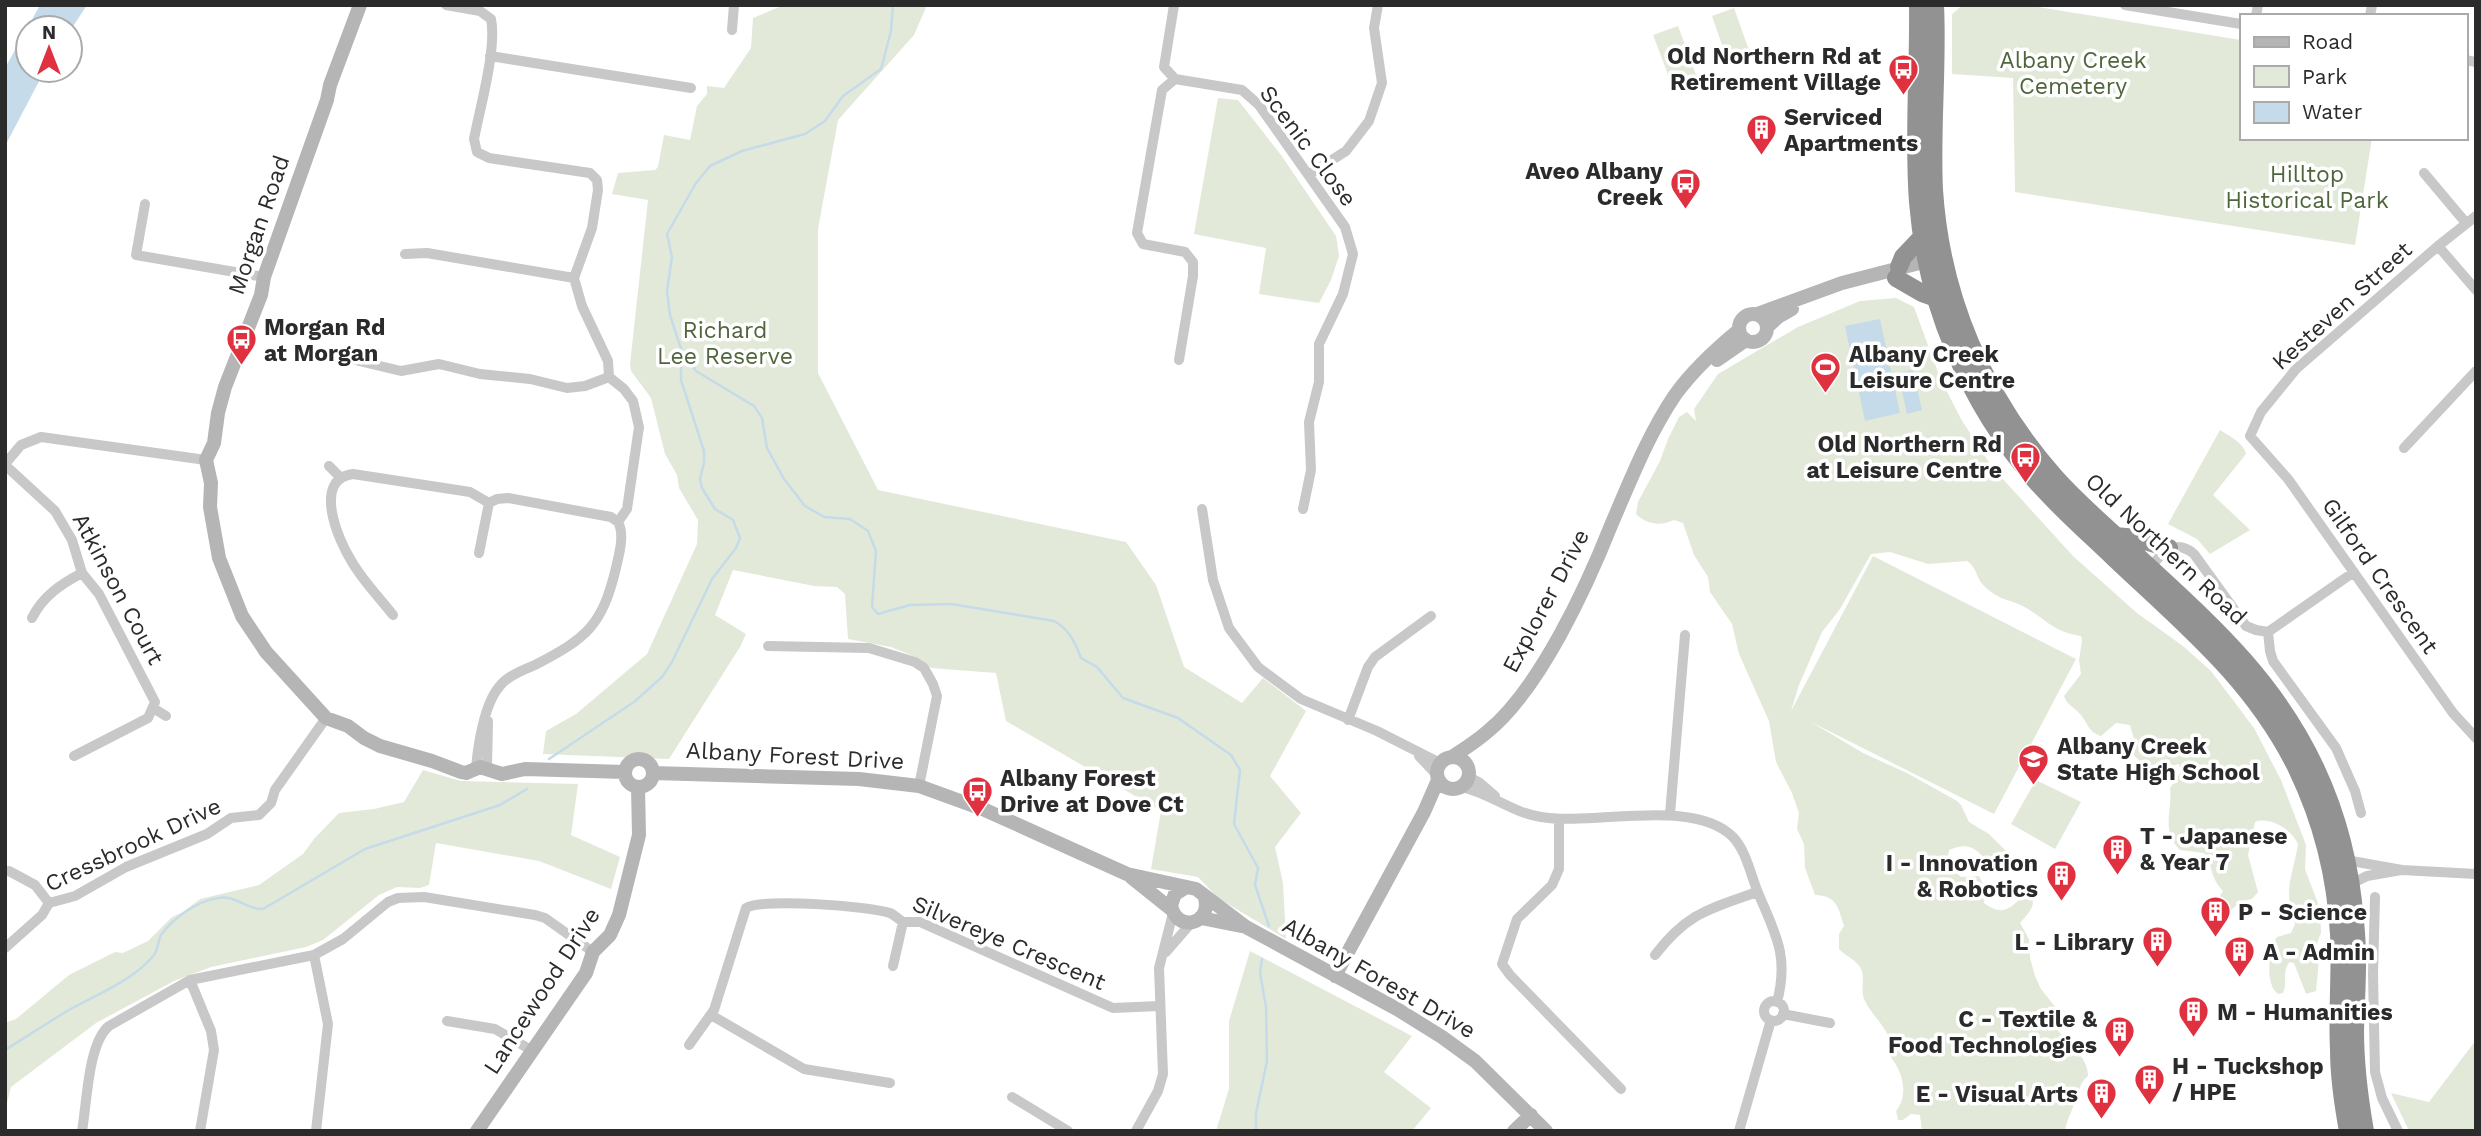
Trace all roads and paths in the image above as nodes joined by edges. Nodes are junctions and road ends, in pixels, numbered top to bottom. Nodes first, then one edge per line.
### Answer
1 (360, 5) edge
2 (446, 5) edge
3 (734, 5) edge
4 (1174, 5) edge
5 (1378, 5) edge
6 (2125, 5) edge
7 (1932, 7) edge
8 (2240, 24) edge
9 (732, 30) dead end
10 (489, 56) junction
11 (1175, 79) junction
12 (691, 88) dead end
13 (2424, 173) dead end
14 (1310, 174) junction
15 (145, 204) dead end
16 (2476, 216) edge
17 (2466, 223) junction
18 (1922, 236) junction
19 (2438, 246) junction
20 (405, 254) dead end
21 (1936, 263) junction
22 (1897, 273) junction
23 (264, 277) junction
24 (574, 278) junction
25 (2476, 290) edge
26 (1936, 298) junction
27 (1756, 314) junction
28 (1767, 327) junction
29 (1742, 335) junction
30 (355, 360) dead end
31 (1180, 360) dead end
32 (2476, 371) edge
33 (609, 377) junction
34 (2250, 436) joint
35 (2404, 447) dead end
36 (206, 460) junction
37 (5, 465) edge
38 (329, 466) dead end
39 (340, 477) junction
40 (489, 503) junction
41 (1202, 509) dead end
42 (1303, 509) dead end
43 (618, 522) junction
44 (2116, 536) junction
45 (2169, 548) junction
46 (479, 553) dead end
47 (2354, 572) junction
48 (82, 573) junction
49 (2144, 574) junction
50 (393, 615) dead end
51 (1431, 615) dead end
52 (32, 618) dead end
53 (2268, 632) junction
54 (1685, 635) dead end
55 (768, 646) dead end
56 (153, 708) junction
57 (166, 716) dead end
58 (327, 718) junction
59 (1348, 720) junction
60 (1488, 732) junction
61 (2476, 738) edge
62 (74, 756) dead end
63 (482, 764) junction
64 (1442, 768) junction
65 (625, 772) junction
66 (653, 774) junction
67 (1463, 780) junction
68 (919, 786) junction
69 (638, 787) junction
70 (1424, 812) junction
71 (2361, 813) dead end
72 (1670, 814) junction
73 (1559, 819) junction
74 (2346, 860) junction
75 (2402, 870) junction
76 (9, 871) dead end
77 (1127, 874) junction
78 (2476, 874) edge
79 (2351, 884) junction
80 (1185, 888) junction
81 (1757, 892) junction
82 (2375, 897) dead end
83 (1205, 898) junction
84 (49, 903) junction
85 (1172, 911) junction
86 (1196, 920) junction
87 (903, 922) junction
88 (1246, 927) junction
89 (5, 948) edge
90 (593, 952) junction
91 (314, 955) junction
92 (1163, 955) junction
93 (1655, 955) dead end
94 (893, 966) dead end
95 (1335, 976) junction
96 (190, 980) junction
97 (1777, 1002) junction
98 (1159, 1006) junction
99 (1783, 1014) junction
100 (711, 1015) junction
101 (1771, 1020) junction
102 (447, 1021) dead end
103 (1830, 1023) dead end
104 (689, 1045) dead end
105 (531, 1050) junction
106 (890, 1083) dead end
107 (1620, 1089) dead end
108 (1012, 1097) dead end
109 (1531, 1115) junction
110 (82, 1131) edge
111 (201, 1131) edge
112 (316, 1131) edge
113 (477, 1131) edge
114 (1068, 1131) edge
115 (1136, 1131) edge
116 (1514, 1131) edge
117 (1546, 1131) edge
118 (1739, 1131) edge
119 (2348, 1131) edge
120 (2365, 1131) edge
121 (2398, 1131) edge

1 - 23 street, Morgan Road
2 - 10 street
3 - 9 street
4 - 11 street
5 - 14 street
6 - 8 street
7 - 18 highway, Old Northern Road
7 - 21 highway, Old Northern Road
10 - 12 street
10 - 24 street
11 - 14 street, Scenic Close
11 - 31 street
13 - 17 street
14 - 42 street, Scenic Close
15 - 23 street
16 - 17 street, Kesteven Street
17 - 19 street, Kesteven Street
18 - 21 highway, Old Northern Road
18 - 22 highway
19 - 25 street
19 - 34 street, Kesteven Street
20 - 24 street
21 - 22 street
21 - 26 highway, Old Northern Road
21 - 44 highway, Old Northern Road
22 - 26 highway
22 - 27 street
22 - 28 street
23 - 36 street, Morgan Road
24 - 33 street
26 - 49 highway, Old Northern Road
27 - 28 street
27 - 29 street
28 - 29 street
29 - 60 street, Explorer Drive
30 - 33 street
32 - 35 street
33 - 43 street
34 - 47 street, Gilford Crescent
36 - 37 street
36 - 58 street
37 - 48 street, Atkinson Court
38 - 39 street
39 - 40 street
39 - 50 street
40 - 43 street
40 - 46 street
41 - 59 street
43 - 63 street
44 - 45 highway
44 - 49 highway, Old Northern Road
45 - 49 street
45 - 53 street
47 - 53 street
47 - 61 street, Gilford Crescent
48 - 52 street
48 - 56 street, Atkinson Court
49 - 74 highway, Old Northern Road
49 - 119 highway, Old Northern Road
51 - 59 street
53 - 71 street, Old Northern Road
54 - 72 street
55 - 68 street
56 - 57 street
56 - 62 street
58 - 63 street
58 - 84 street, Cressbrook Drive
59 - 64 street
60 - 64 street, Explorer Drive
60 - 67 street, Explorer Drive
63 - 65 street
64 - 67 street
64 - 67 street
64 - 70 street, Explorer Drive
65 - 66 street
65 - 69 street
66 - 68 street, Albany Forest Drive
66 - 69 street
67 - 70 street, Explorer Drive
67 - 73 street
68 - 77 street, Albany Forest Drive
69 - 90 street, Lancewood Drive
70 - 95 street, Explorer Drive
72 - 73 street
72 - 81 street
73 - 107 street
74 - 75 street
74 - 79 highway, Old Northern Road
75 - 78 street
75 - 79 street
76 - 84 street
77 - 80 street, Albany Forest Drive
77 - 85 street, Albany Forest Drive
79 - 120 highway, Old Northern Road
80 - 83 street
80 - 85 street
81 - 93 street
81 - 97 street
82 - 121 street
83 - 86 street
83 - 88 street, Albany Forest Drive
84 - 89 street, Cressbrook Drive
85 - 86 street
85 - 92 street
86 - 88 street, Albany Forest Drive
86 - 92 street
87 - 94 street
87 - 98 street, Silvereye Crescent
87 - 100 street, Silvereye Crescent
88 - 95 street, Albany Forest Drive
90 - 91 street
90 - 105 street, Lancewood Drive
91 - 96 street
91 - 112 street
92 - 98 street
95 - 109 street, Albany Forest Drive
96 - 110 street
96 - 111 street
97 - 99 street
97 - 101 street
98 - 115 street
99 - 101 street
99 - 103 street
100 - 104 street, Silvereye Crescent
100 - 106 street
101 - 118 street
102 - 105 street
105 - 113 street, Lancewood Drive
108 - 114 street
109 - 116 street
109 - 117 street, Albany Forest Drive

